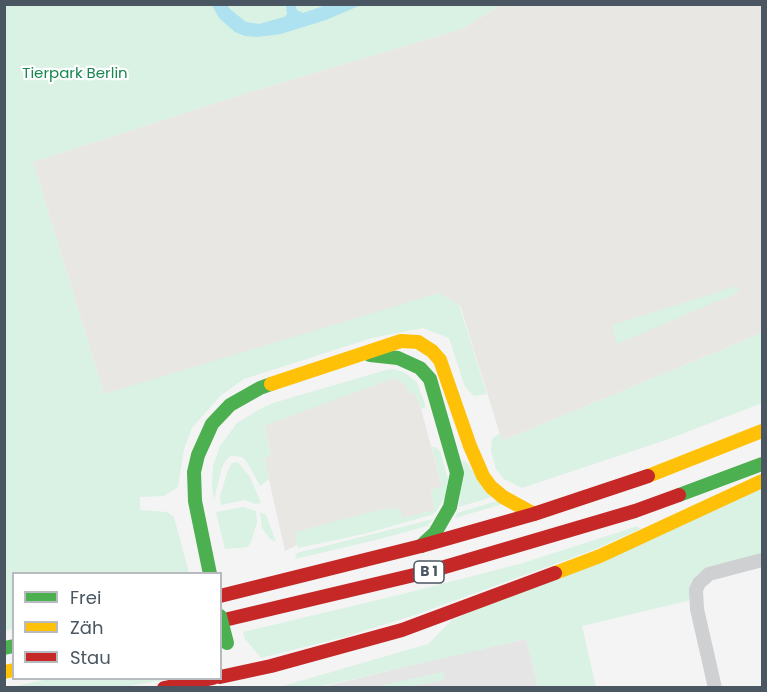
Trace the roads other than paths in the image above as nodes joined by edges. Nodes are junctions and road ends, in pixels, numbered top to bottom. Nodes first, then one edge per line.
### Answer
1 (366, 354) junction
2 (762, 431) edge
3 (762, 464) edge
4 (762, 481) edge
5 (534, 514) junction
6 (421, 546) junction
7 (762, 560) edge
8 (210, 572) edge
9 (222, 596) edge
10 (222, 619) edge
11 (222, 630) edge
12 (228, 662) edge
13 (202, 680) edge
14 (164, 687) edge
15 (716, 687) edge

1 - 5 main road
1 - 6 main road
1 - 8 main road
2 - 5 main road, B 1
3 - 10 main road, B 1
4 - 12 main road
5 - 6 main road, B 1
6 - 9 main road, B 1
7 - 15 street
11 - 12 main road, bridge
13 - 14 main road

